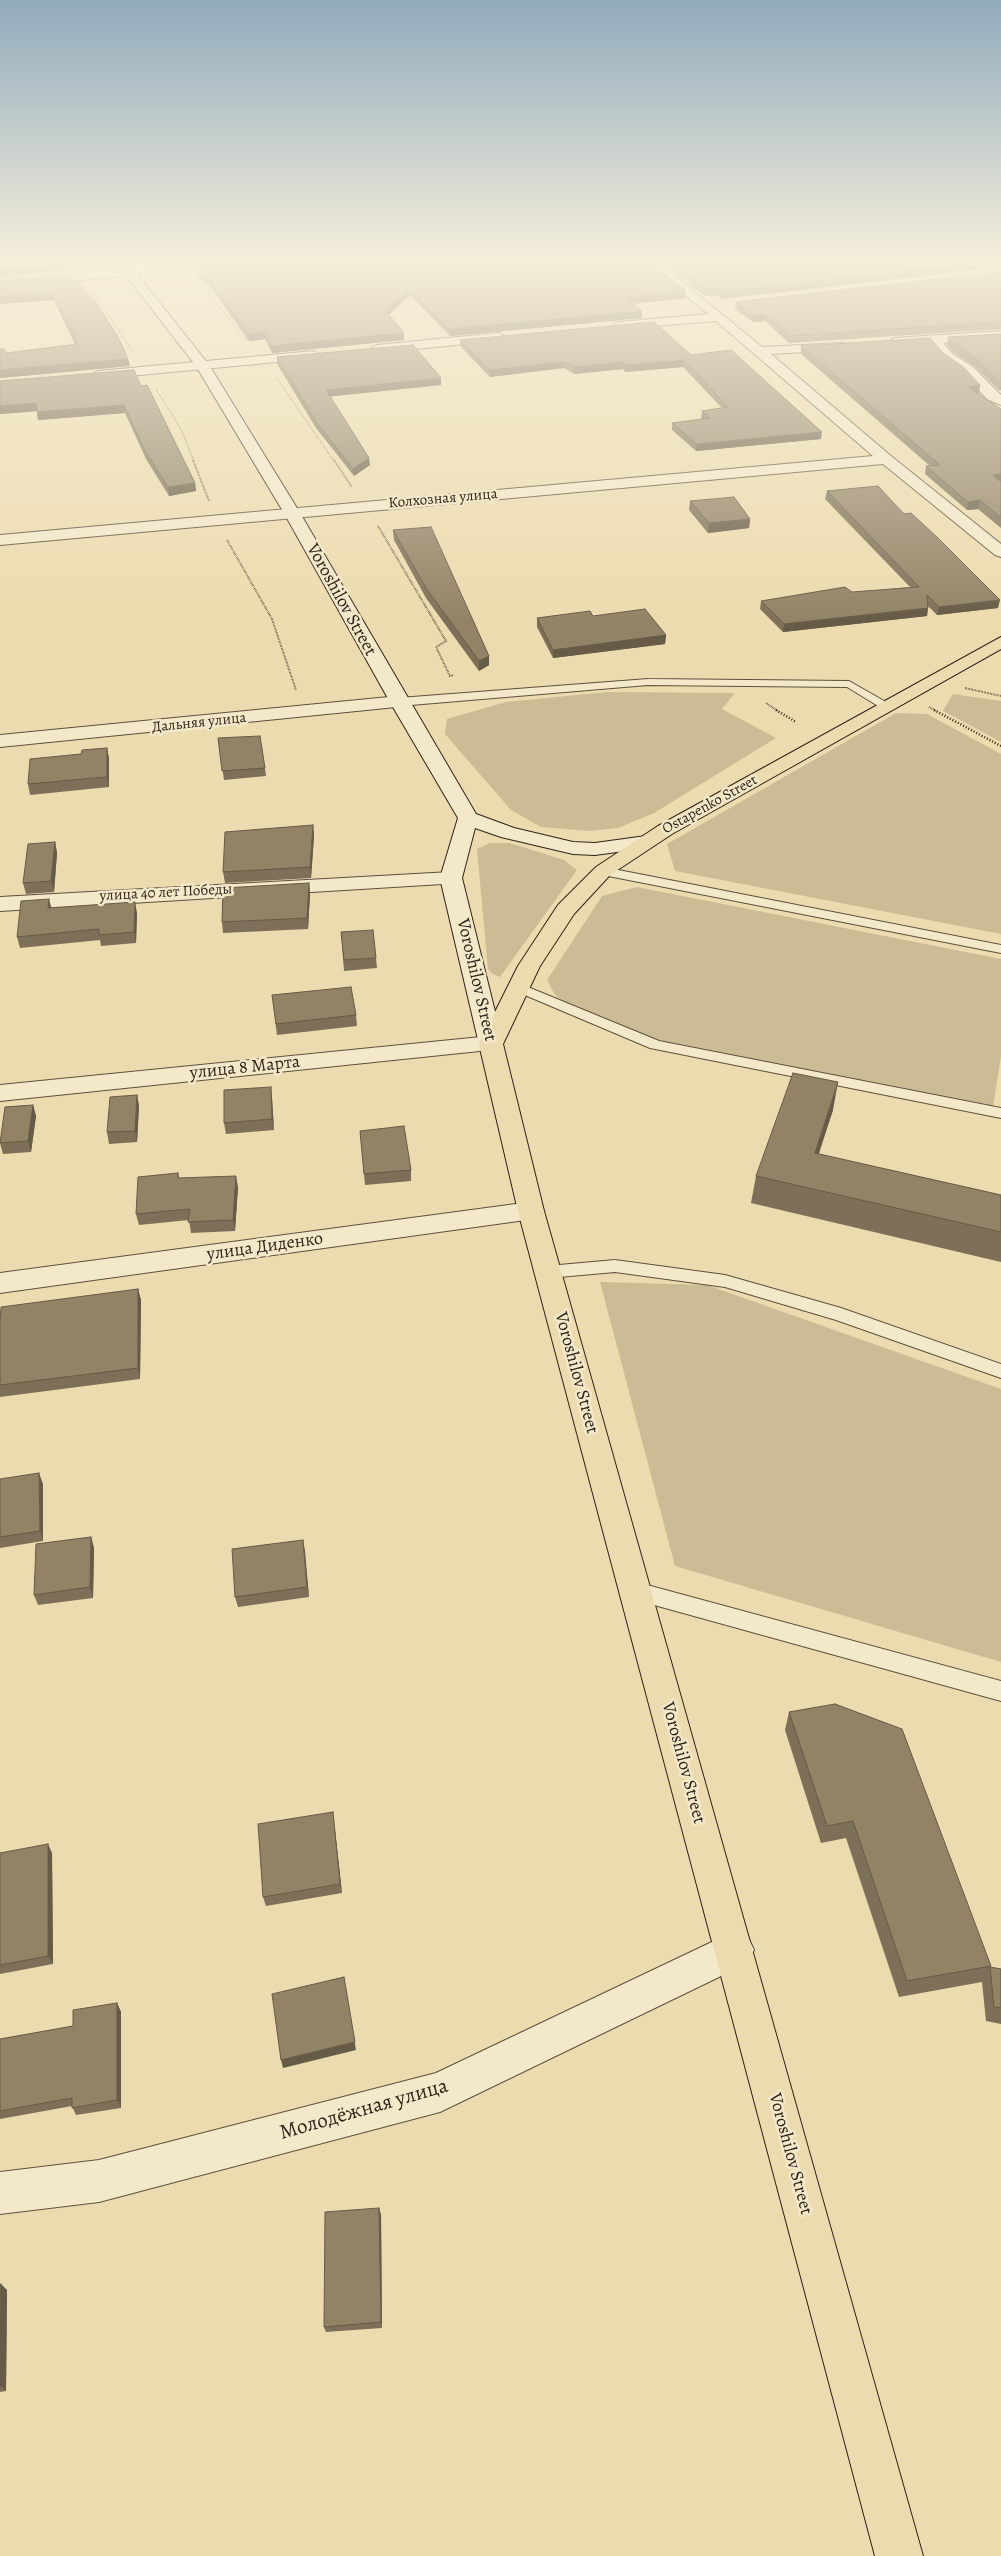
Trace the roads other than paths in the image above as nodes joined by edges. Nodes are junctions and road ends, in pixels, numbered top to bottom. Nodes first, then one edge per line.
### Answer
1 (212, 382) edge
2 (795, 382) edge
3 (979, 382) edge
4 (1001, 401) edge
5 (886, 459) junction
6 (292, 513) junction
7 (0, 540) edge
8 (1001, 552) edge
9 (1001, 642) edge
10 (399, 702) junction
11 (887, 706) junction
12 (0, 741) edge
13 (468, 818) junction
14 (646, 842) junction
15 (603, 871) junction
16 (451, 878) junction
17 (0, 904) edge
18 (1001, 949) edge
19 (518, 988) junction
20 (491, 1044) junction
21 (0, 1092) edge
22 (1001, 1113) edge
23 (531, 1211) junction
24 (548, 1272) junction
25 (0, 1283) edge
26 (1001, 1371) edge
27 (636, 1591) junction
28 (1001, 1691) edge
29 (735, 1950) junction
30 (0, 2193) edge
31 (899, 2556) edge

1 - 6 street, Voroshilov Street
2 - 5 street
3 - 4 street
5 - 6 street, Колхозная улица
5 - 8 street
6 - 7 street, Колхозная улица
6 - 10 street, Voroshilov Street
9 - 11 main road, Ostapenko Street
10 - 11 lane
10 - 12 street, Дальняя улица
10 - 13 street, Voroshilov Street
11 - 14 main road, Ostapenko Street
13 - 14 street
13 - 16 street, Voroshilov Street
14 - 15 main road, Ostapenko Street
15 - 18 lane
15 - 19 main road, Ostapenko Street
16 - 17 street, улица 40 лет Победы
16 - 20 street, Voroshilov Street
19 - 20 main road, Ostapenko Street
19 - 22 lane
20 - 21 street, улица 8 Марта
20 - 23 main road, Voroshilov Street
23 - 24 main road, Voroshilov Street
23 - 25 street, улица Диденко
24 - 26 lane
24 - 27 main road, Voroshilov Street
27 - 28 lane
27 - 29 main road, Voroshilov Street
29 - 30 street, Молодёжная улица
29 - 31 main road, Voroshilov Street

